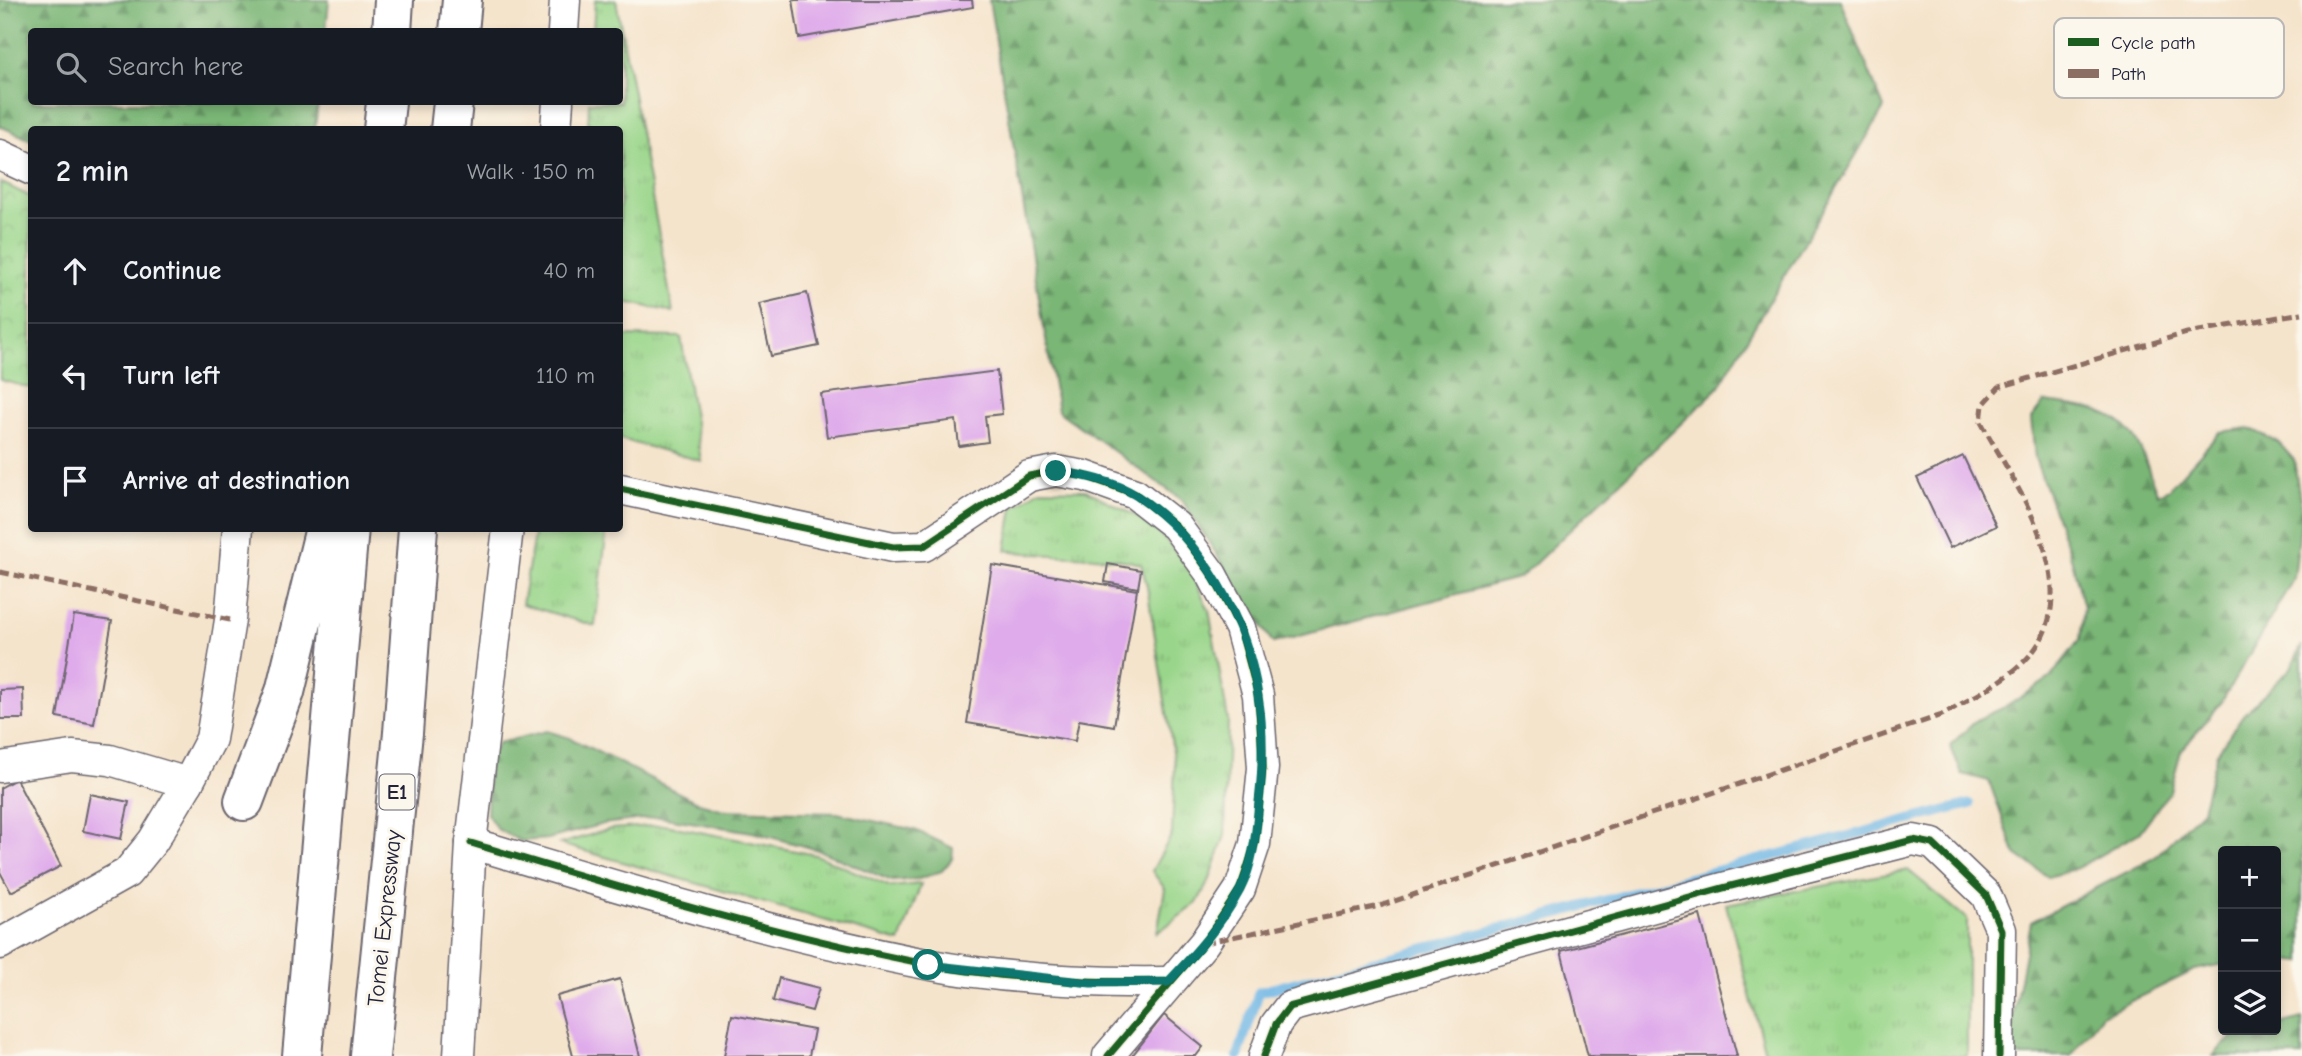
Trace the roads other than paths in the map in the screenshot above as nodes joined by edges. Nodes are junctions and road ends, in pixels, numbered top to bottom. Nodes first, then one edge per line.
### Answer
1 (394, 0) edge
2 (565, 0) edge
3 (392, 28) edge
4 (563, 28) edge
5 (386, 105) edge
6 (453, 105) edge
7 (558, 105) edge
8 (383, 126) edge
9 (450, 126) edge
10 (556, 126) edge
11 (0, 155) edge
12 (28, 168) edge
13 (623, 490) edge
14 (238, 532) edge
15 (325, 532) edge
16 (349, 532) edge
17 (418, 532) edge
18 (508, 532) edge
19 (0, 767) edge
20 (188, 783) junction
21 (244, 801) dead end
22 (471, 844) junction
23 (0, 944) edge
24 (1168, 982) junction
25 (302, 1056) edge
26 (370, 1056) edge
27 (459, 1056) edge
28 (1108, 1056) edge
29 (1264, 1056) edge
30 (1999, 1056) edge

1 - 3 highway
2 - 4 street
5 - 8 highway
6 - 9 highway
7 - 10 street
11 - 12 street
13 - 24 street
14 - 20 street
15 - 21 highway
16 - 25 highway
17 - 26 highway, Tomei Expressway / E1
18 - 22 street
19 - 20 street
20 - 23 street
22 - 24 street
22 - 27 street
24 - 28 street
29 - 30 street

